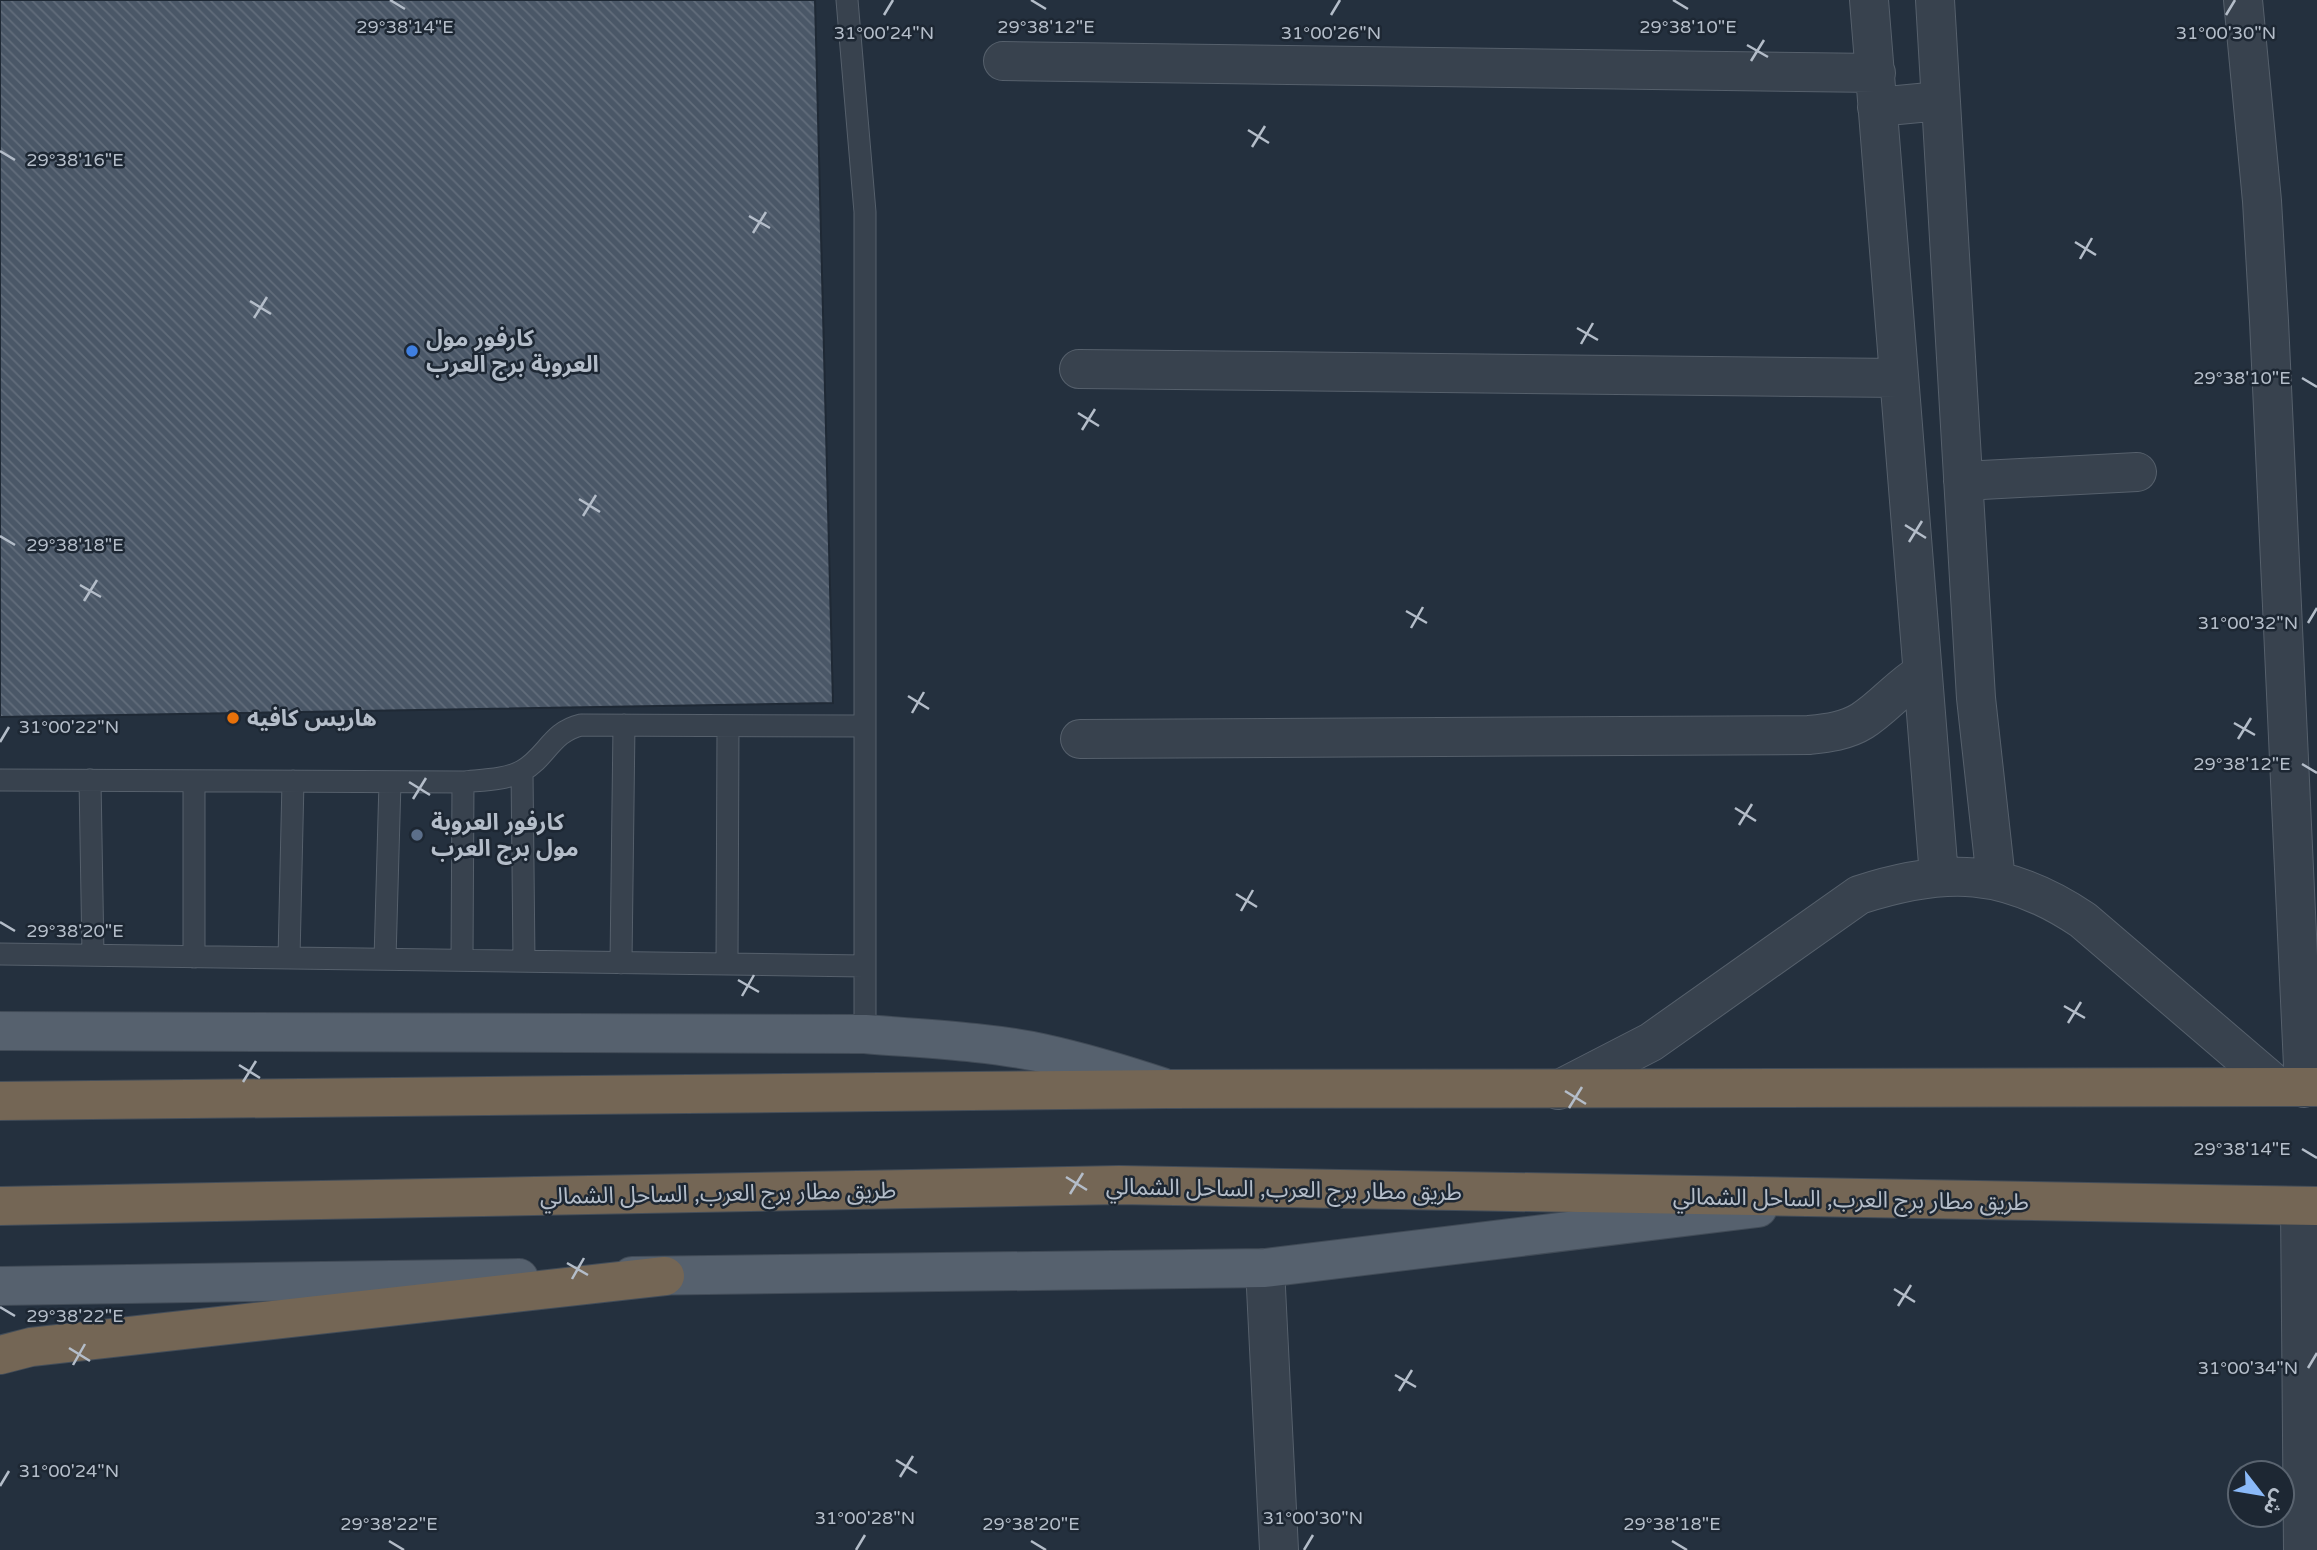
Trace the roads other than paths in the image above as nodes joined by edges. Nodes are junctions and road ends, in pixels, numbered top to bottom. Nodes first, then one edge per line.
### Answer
1 (847, 0) edge
2 (1934, 0) edge
3 (2243, 0) edge
4 (1879, 1) edge
5 (1003, 61) dead end
6 (1877, 90) junction
7 (1940, 101) junction
8 (1953, 321) junction
9 (1895, 326) junction
10 (1079, 369) dead end
11 (1899, 378) junction
12 (1959, 419) junction
13 (1902, 424) junction
14 (2137, 472) dead end
15 (1962, 481) junction
16 (1970, 609) junction
17 (1917, 614) junction
18 (1922, 673) junction
19 (624, 725) junction
20 (728, 726) junction
21 (865, 726) junction
22 (1080, 739) dead end
23 (522, 771) junction
24 (0, 780) edge
25 (90, 780) junction
26 (194, 781) junction
27 (293, 781) junction
28 (390, 782) junction
29 (463, 782) junction
30 (1939, 876) junction
31 (1996, 880) junction
32 (0, 954) edge
33 (93, 956) junction
34 (194, 957) junction
35 (289, 958) junction
36 (384, 959) junction
37 (462, 960) junction
38 (524, 961) junction
39 (621, 963) junction
40 (727, 964) junction
41 (864, 966) junction
42 (0, 1031) edge
43 (865, 1034) junction
44 (2300, 1088) edge
45 (1167, 1089) junction
46 (1558, 1090) junction
47 (0, 1101) edge
48 (1833, 1199) junction
49 (0, 1206) edge
50 (2308, 1206) edge
51 (1265, 1268) junction
52 (664, 1276) junction
53 (0, 1286) edge
54 (0, 1355) edge
55 (1279, 1550) edge
56 (2303, 1550) edge

1 - 21 lane
2 - 7 street
3 - 44 street
4 - 6 street
5 - 6 street
6 - 7 street
6 - 9 street
7 - 8 street
8 - 9 street
8 - 12 street
9 - 11 street
10 - 11 street
11 - 13 street
12 - 13 street
12 - 15 street
13 - 17 street
14 - 15 street
15 - 16 street
16 - 17 street
16 - 31 street
17 - 18 street
18 - 22 street
18 - 30 street
19 - 20 lane
19 - 23 lane
19 - 39 lane
20 - 21 lane
20 - 40 lane
21 - 41 lane
23 - 29 lane
23 - 38 lane
24 - 25 lane
25 - 26 lane
25 - 33 lane
26 - 27 lane
26 - 34 lane
27 - 28 lane
27 - 35 lane
28 - 29 lane
28 - 36 lane
29 - 37 lane
30 - 31 street
30 - 46 street
31 - 44 street
32 - 33 lane
33 - 34 lane
34 - 35 lane
35 - 36 lane
36 - 37 lane
37 - 38 lane
38 - 39 lane
39 - 40 lane
40 - 41 lane
41 - 43 lane
42 - 43 main road
43 - 45 main road
44 - 46 highway
45 - 46 highway
45 - 47 highway
48 - 49 highway, طريق مطار برج العرب, الساحل الشمالي
48 - 50 highway, طريق مطار برج العرب, الساحل الشمالي
48 - 51 main road
50 - 56 street
51 - 52 main road
51 - 55 street
52 - 53 main road
52 - 54 highway

